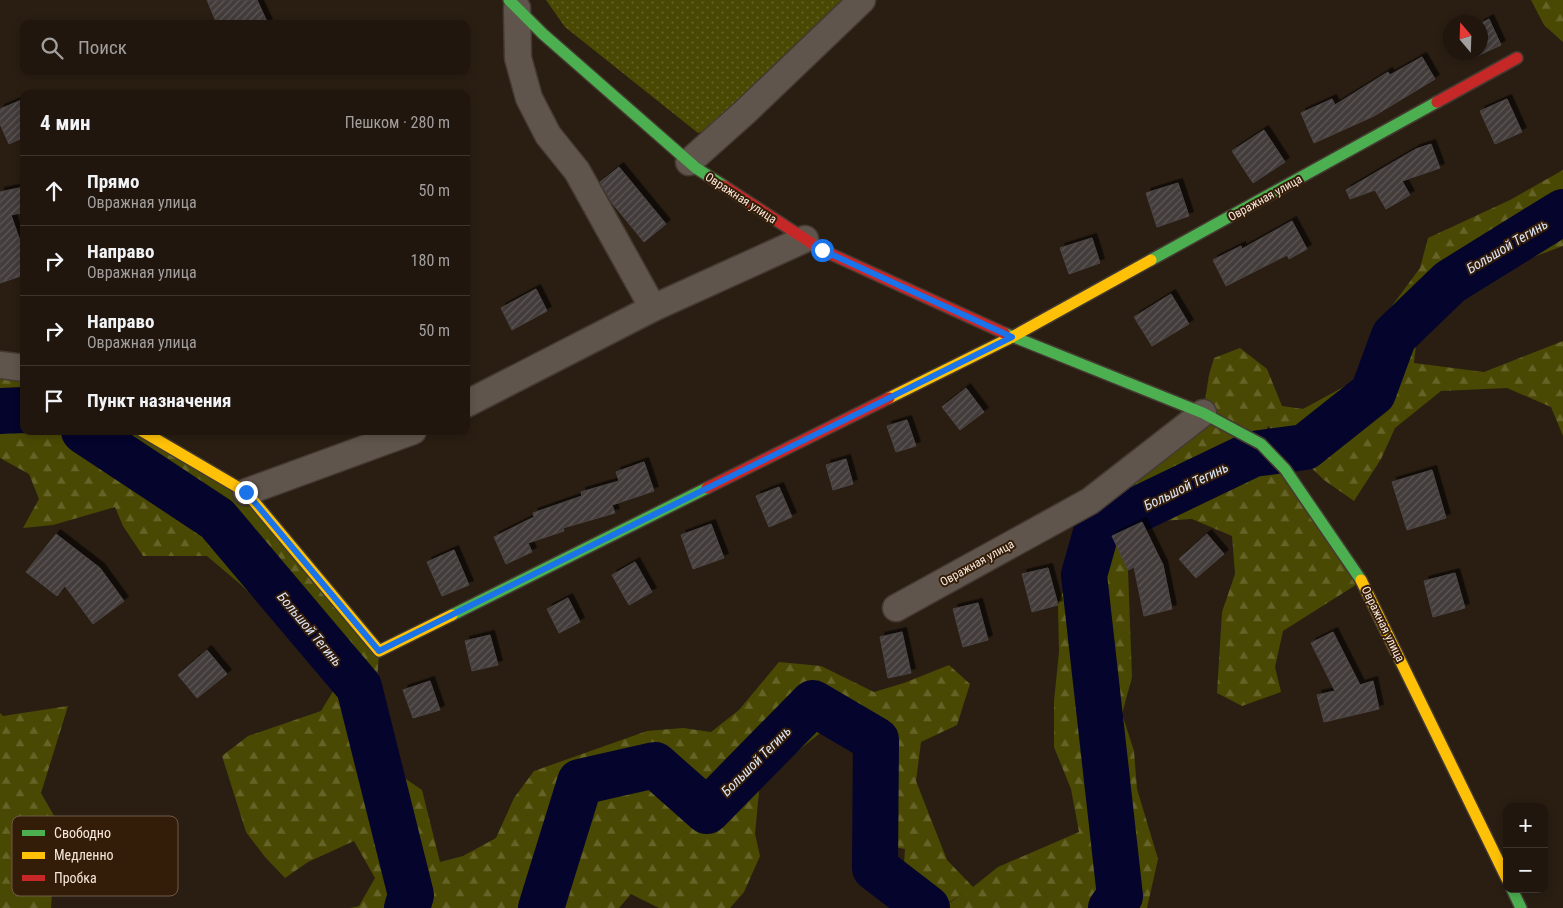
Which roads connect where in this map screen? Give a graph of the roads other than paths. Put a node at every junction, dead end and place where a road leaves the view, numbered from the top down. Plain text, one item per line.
1 (862, 0) edge
2 (513, 4) edge
3 (1517, 58) dead end
4 (689, 162) junction
5 (805, 239) junction
6 (653, 308) junction
7 (1012, 337) junction
8 (0, 365) edge
9 (20, 368) edge
10 (470, 402) edge
11 (1203, 413) junction
12 (149, 435) edge
13 (402, 435) edge
14 (246, 492) junction
15 (896, 608) dead end
16 (1503, 871) edge
17 (1514, 893) edge
18 (1521, 908) edge

1 - 4 street
2 - 4 street, Овражная улица
2 - 6 street
3 - 7 street, Овражная улица
4 - 5 street, Овражная улица
5 - 6 street
5 - 7 street, Овражная улица
6 - 10 street
7 - 11 street, Овражная улица
7 - 14 street, Овражная улица
8 - 9 street
11 - 15 street, Овражная улица
11 - 16 street, Овражная улица
12 - 14 street, Овражная улица
13 - 14 street
17 - 18 street

